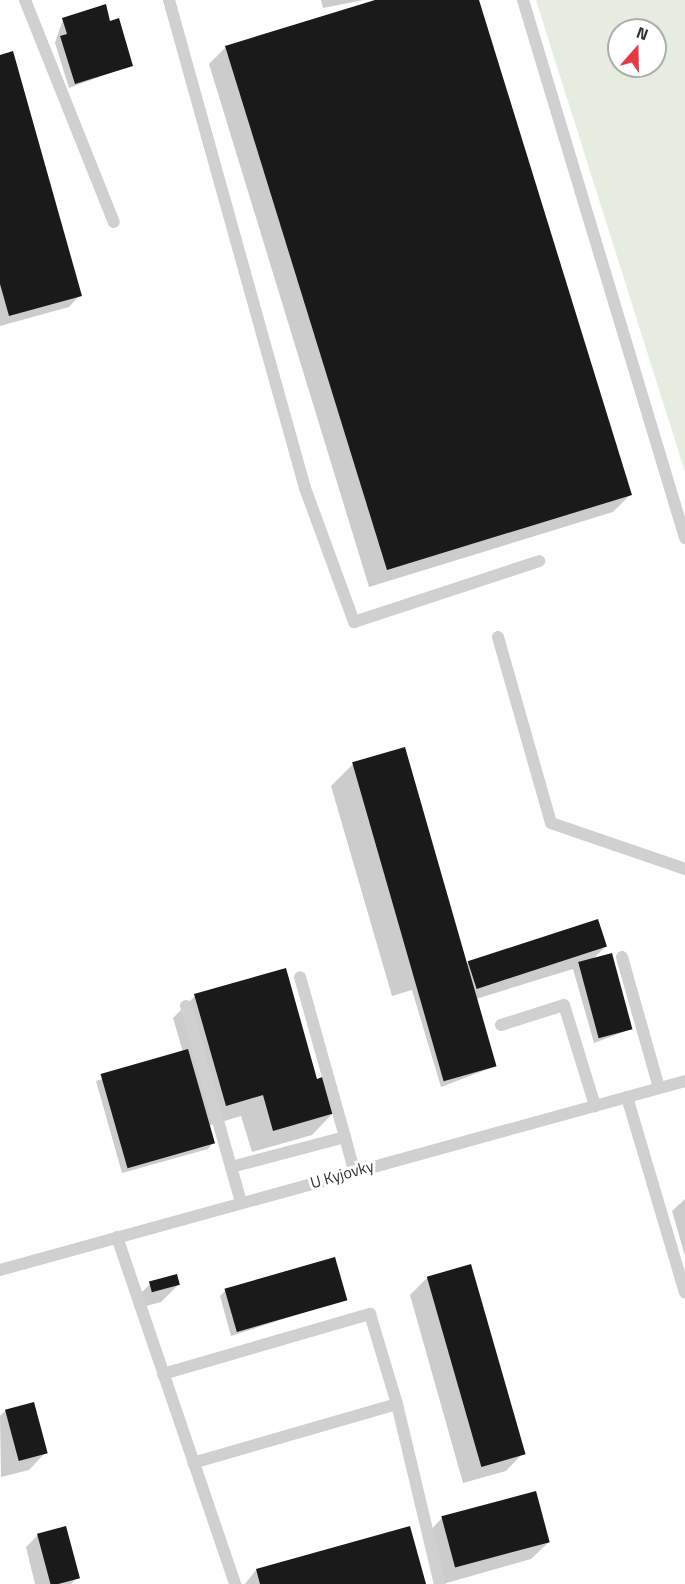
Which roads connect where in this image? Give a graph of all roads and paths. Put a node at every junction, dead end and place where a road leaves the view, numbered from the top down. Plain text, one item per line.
1 (25, 0) edge
2 (169, 0) edge
3 (523, 0) edge
4 (114, 222) dead end
5 (685, 538) edge
6 (539, 561) dead end
7 (498, 637) dead end
8 (685, 869) edge
9 (622, 957) dead end
10 (300, 976) dead end
11 (186, 1006) dead end
12 (501, 1025) dead end
13 (685, 1081) edge
14 (659, 1088) junction
15 (627, 1097) junction
16 (595, 1106) junction
17 (345, 1137) junction
18 (231, 1167) junction
19 (354, 1171) junction
20 (241, 1203) junction
21 (117, 1237) junction
22 (0, 1270) edge
23 (685, 1293) edge
24 (163, 1374) junction
25 (397, 1404) junction
26 (193, 1463) junction
27 (235, 1584) edge
28 (440, 1584) edge

1 - 4 lane
2 - 6 lane
3 - 5 lane
7 - 8 lane
9 - 14 lane
10 - 17 lane
11 - 18 lane
12 - 16 lane
13 - 14 lane, U Kyjovky
14 - 15 lane, U Kyjovky
15 - 16 lane, U Kyjovky
15 - 23 lane
16 - 19 lane, U Kyjovky
17 - 18 lane
17 - 19 lane
18 - 20 lane
19 - 20 lane, U Kyjovky
20 - 21 lane, U Kyjovky
21 - 22 lane, U Kyjovky
21 - 24 lane
24 - 25 lane
24 - 26 lane
25 - 26 lane
25 - 28 lane
26 - 27 lane

